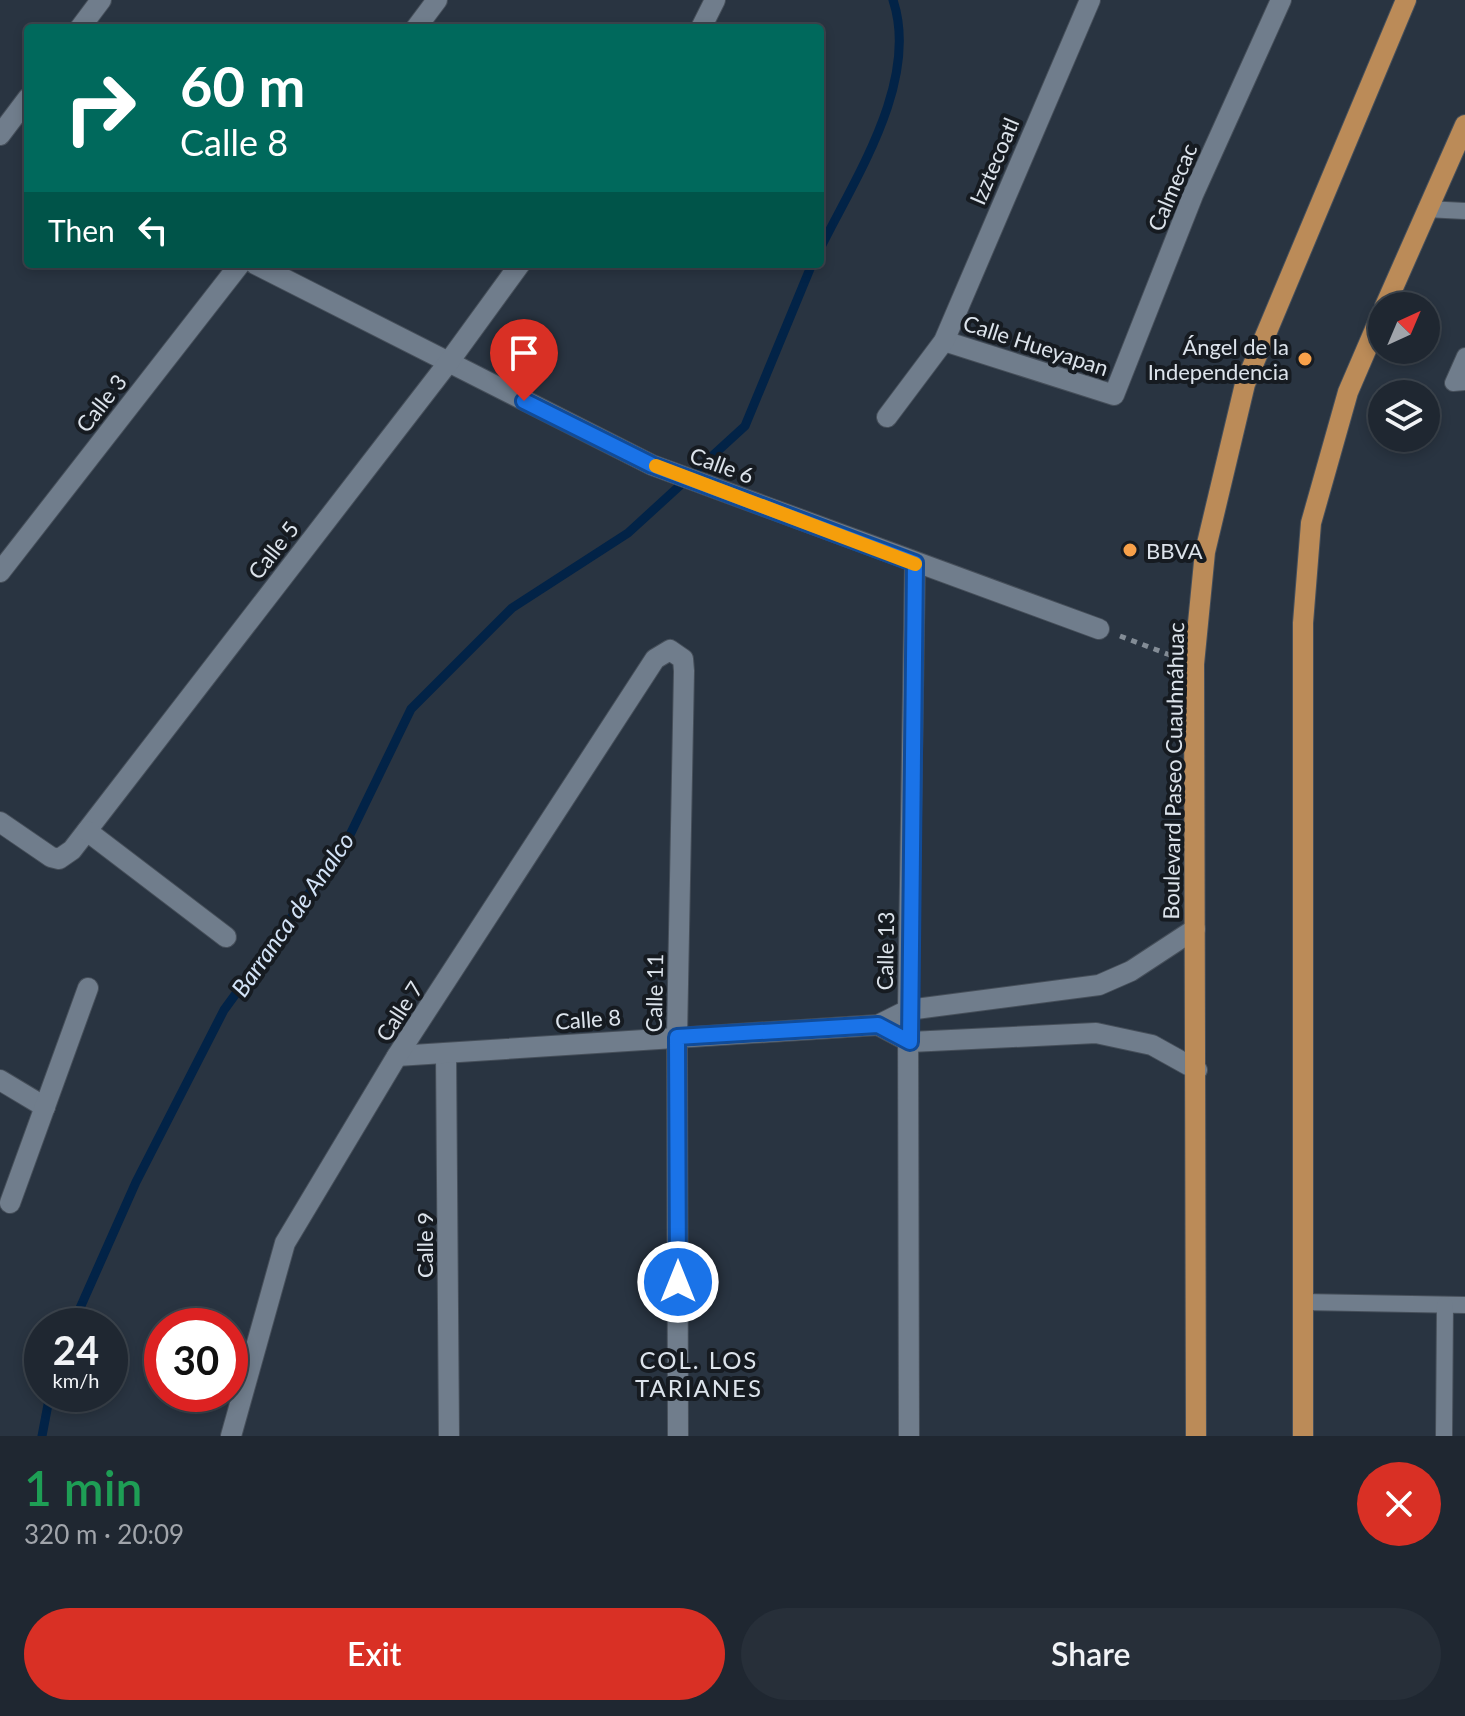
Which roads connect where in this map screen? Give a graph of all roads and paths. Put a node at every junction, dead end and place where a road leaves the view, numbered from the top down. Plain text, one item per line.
1 (101, 0) edge
2 (437, 0) edge
3 (715, 0) edge
4 (1090, 0) edge
5 (1281, 0) edge
6 (1406, 0) edge
7 (83, 24) edge
8 (419, 24) edge
9 (703, 24) edge
10 (24, 107) edge
11 (1465, 125) edge
12 (0, 135) edge
13 (1426, 209) junction
14 (1465, 211) edge
15 (237, 268) edge
16 (263, 268) edge
17 (517, 268) edge
18 (1391, 292) edge
19 (944, 341) junction
20 (1368, 346) edge
21 (1465, 356) edge
22 (448, 363) junction
23 (1465, 382) edge
24 (1114, 395) joint
25 (887, 417) dead end
26 (915, 563) junction
27 (0, 572) edge
28 (1099, 629) joint
29 (675, 651) joint
30 (1194, 664) junction
31 (0, 822) edge
32 (87, 831) junction
33 (1195, 929) junction
34 (226, 937) dead end
35 (88, 988) dead end
36 (908, 1010) junction
37 (878, 1025) junction
38 (677, 1037) junction
39 (910, 1042) junction
40 (446, 1053) junction
41 (397, 1056) junction
42 (1197, 1070) junction
43 (0, 1080) edge
44 (45, 1107) junction
45 (10, 1203) dead end
46 (1303, 1302) junction
47 (1445, 1305) junction
48 (1465, 1305) edge
49 (231, 1436) edge
50 (449, 1436) edge
51 (678, 1436) edge
52 (909, 1436) edge
53 (1196, 1436) edge
54 (1303, 1436) edge
55 (1444, 1436) edge

1 - 7 street
2 - 8 street
3 - 9 street
4 - 19 street, Izztecoatl
5 - 24 street, Calmecac
6 - 30 main road, Boulevard Paseo Cuauhnáhuac
10 - 12 street
11 - 13 main road
13 - 14 lane
13 - 18 main road
15 - 27 street, Calle 3
16 - 22 street, Calle 6
17 - 22 street, Calle 5
19 - 24 street, Calle Hueyapan
19 - 25 street, Izztecoatl
20 - 46 main road
21 - 23 lane
22 - 26 street, Calle 6
22 - 32 street, Calle 5
26 - 28 street, Calle 6
26 - 36 street, Calle 13
28 - 30 path
29 - 38 street, Calle 11
29 - 41 street, Calle 7
30 - 33 main road, Boulevard Paseo Cuauhnáhuac
31 - 32 street, Calle 5
32 - 34 street
33 - 36 street, Calle 8
33 - 42 main road, Boulevard Paseo Cuauhnáhuac
35 - 44 street
36 - 37 street, Calle 8
36 - 39 street, Calle 13
37 - 38 street, Calle 8
37 - 39 street
38 - 40 street, Calle 8
38 - 51 street, Calle 11
39 - 42 street
39 - 52 street, Calle 13
40 - 41 street, Calle 8
40 - 50 street, Calle 9
41 - 49 street, Calle 7
42 - 53 main road, Boulevard Paseo Cuauhnáhuac
43 - 44 street
44 - 45 street
46 - 47 lane
46 - 54 main road
47 - 48 lane
47 - 55 lane

